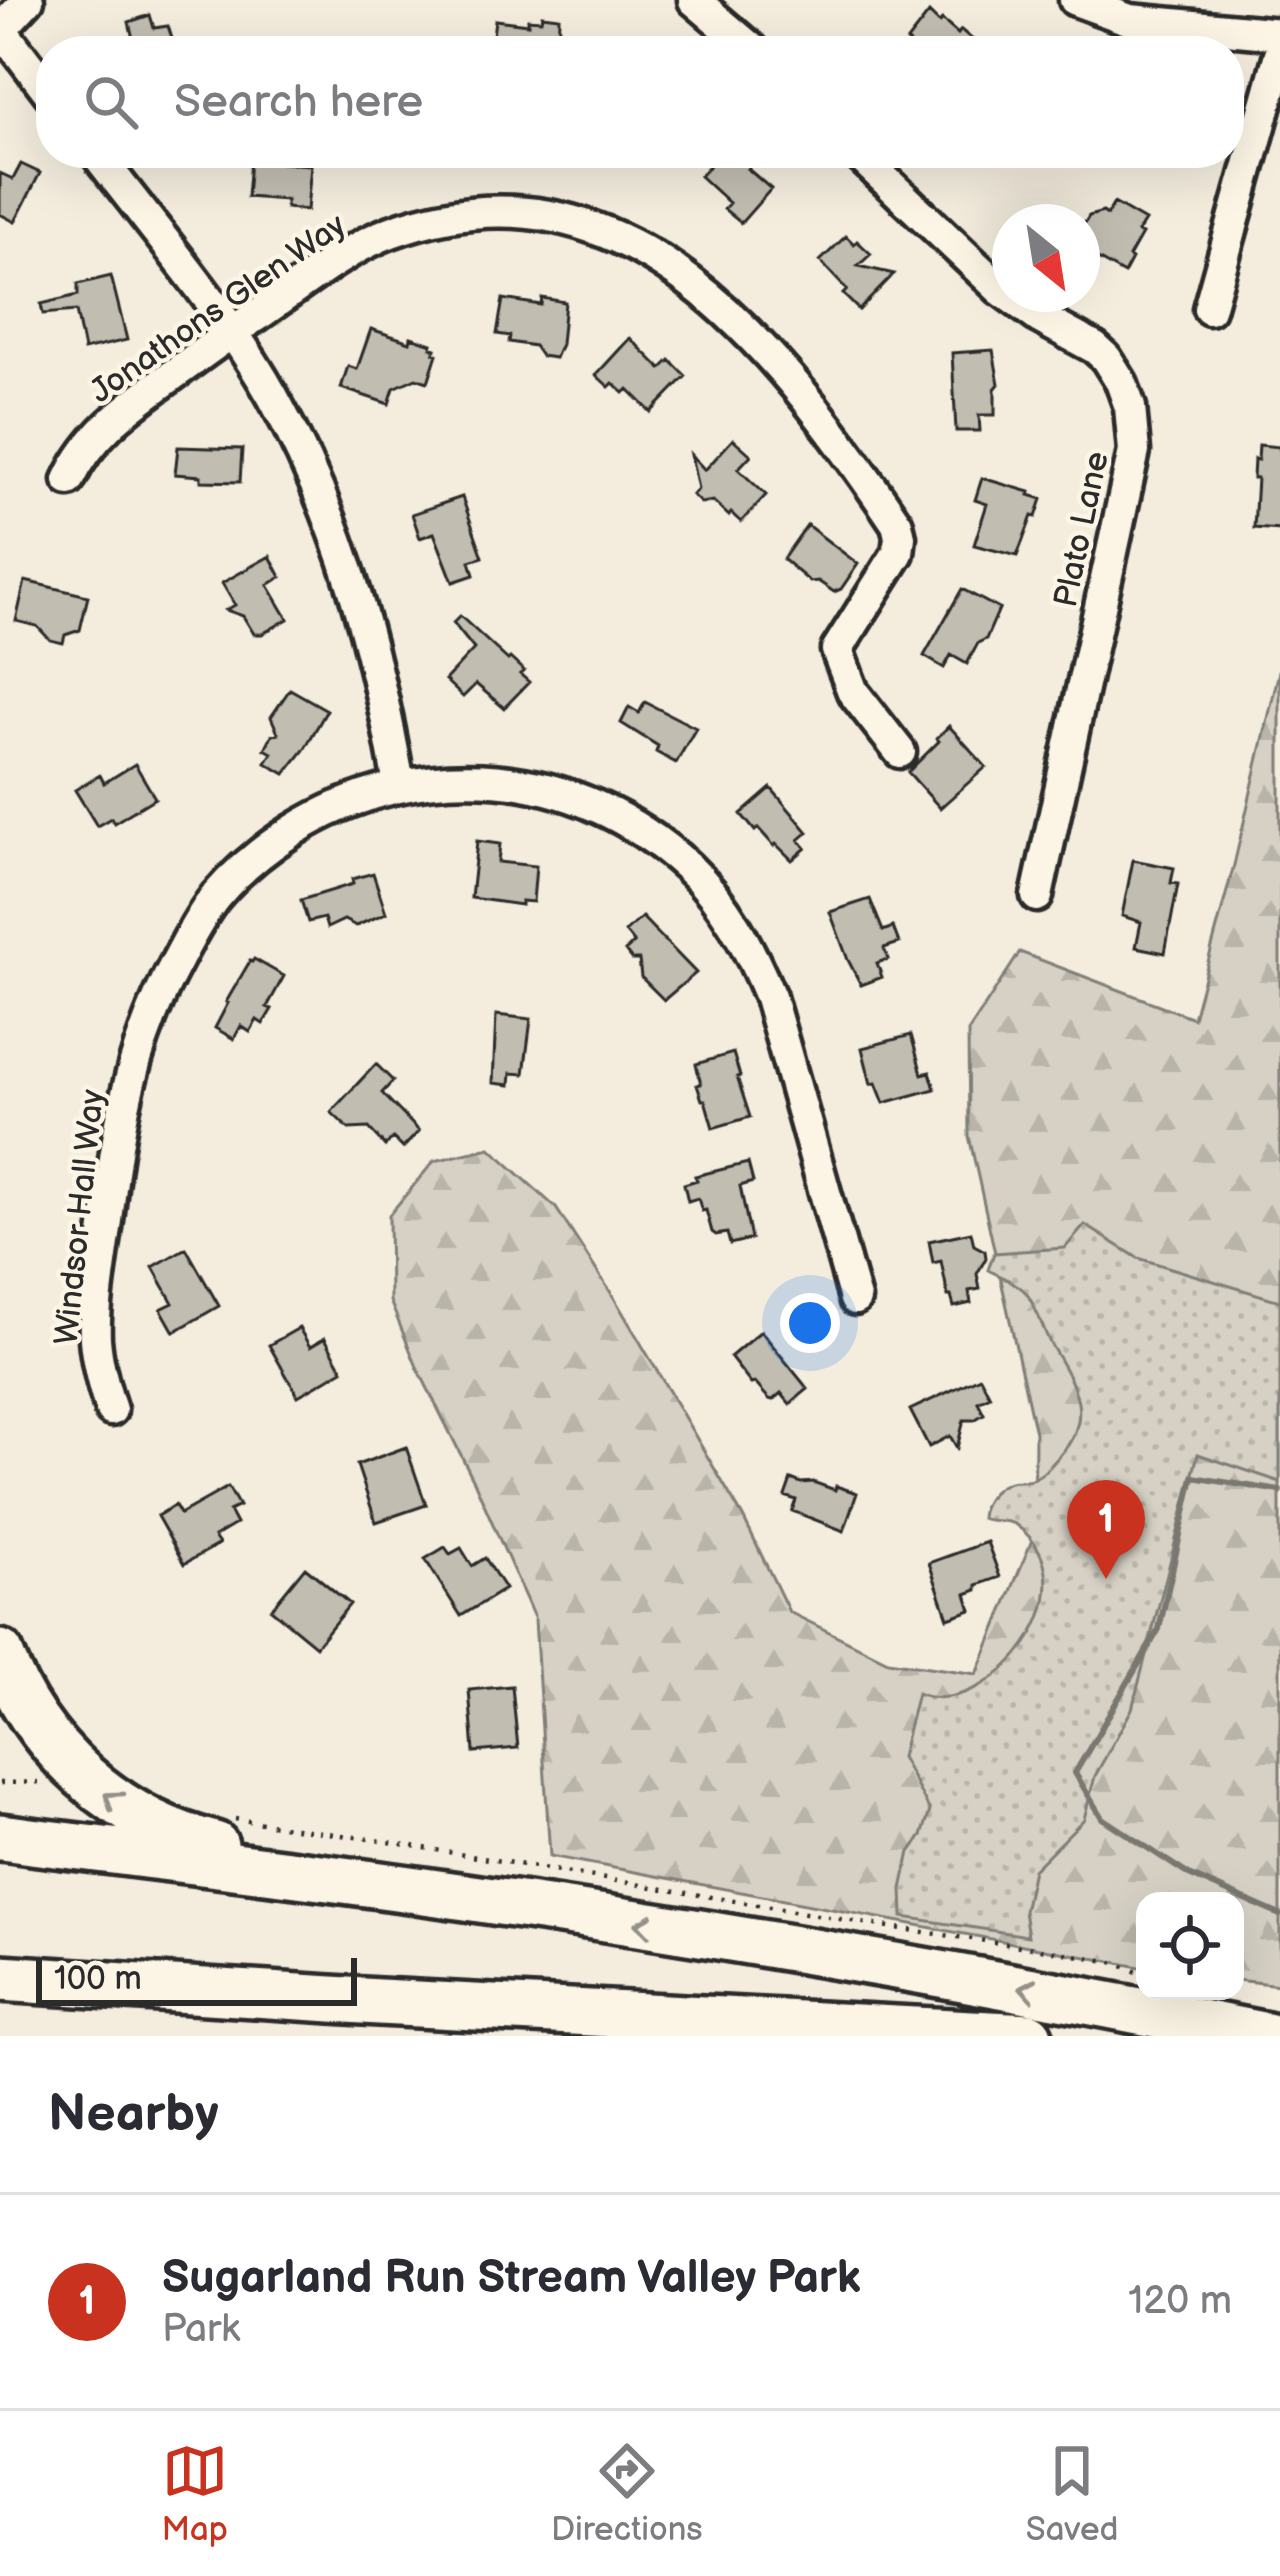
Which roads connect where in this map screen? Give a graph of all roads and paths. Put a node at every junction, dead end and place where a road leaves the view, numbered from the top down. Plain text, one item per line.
1 (28, 0) edge
2 (694, 0) edge
3 (1075, 0) edge
4 (0, 29) edge
5 (1280, 34) edge
6 (736, 36) edge
7 (1280, 54) edge
8 (36, 76) edge
9 (106, 168) edge
10 (873, 168) edge
11 (1209, 309) dead end
12 (232, 332) junction
13 (69, 480) dead end
14 (900, 752) dead end
15 (399, 785) junction
16 (1037, 896) dead end
17 (854, 1299) dead end
18 (111, 1410) dead end
19 (0, 1653) edge
20 (77, 1772) junction
21 (0, 1783) edge
22 (226, 1817) dead end
23 (0, 1837) edge
24 (423, 1891) junction
25 (1136, 1971) edge
26 (0, 1978) edge
27 (1029, 2036) edge
28 (1267, 2036) edge

1 - 4 street
2 - 6 street
3 - 5 street
4 - 8 street
7 - 11 street
9 - 12 street
10 - 16 street, Plato Lane
12 - 13 street, Jonathons Glen Way
12 - 14 street, Jonathons Glen Way
12 - 15 street
15 - 17 street, Windsor Hall Way
15 - 18 street, Windsor Hall Way
19 - 20 highway
20 - 21 path
24 -> 20 highway
22 - 25 path
23 - 24 highway
28 -> 24 highway
26 - 27 highway

